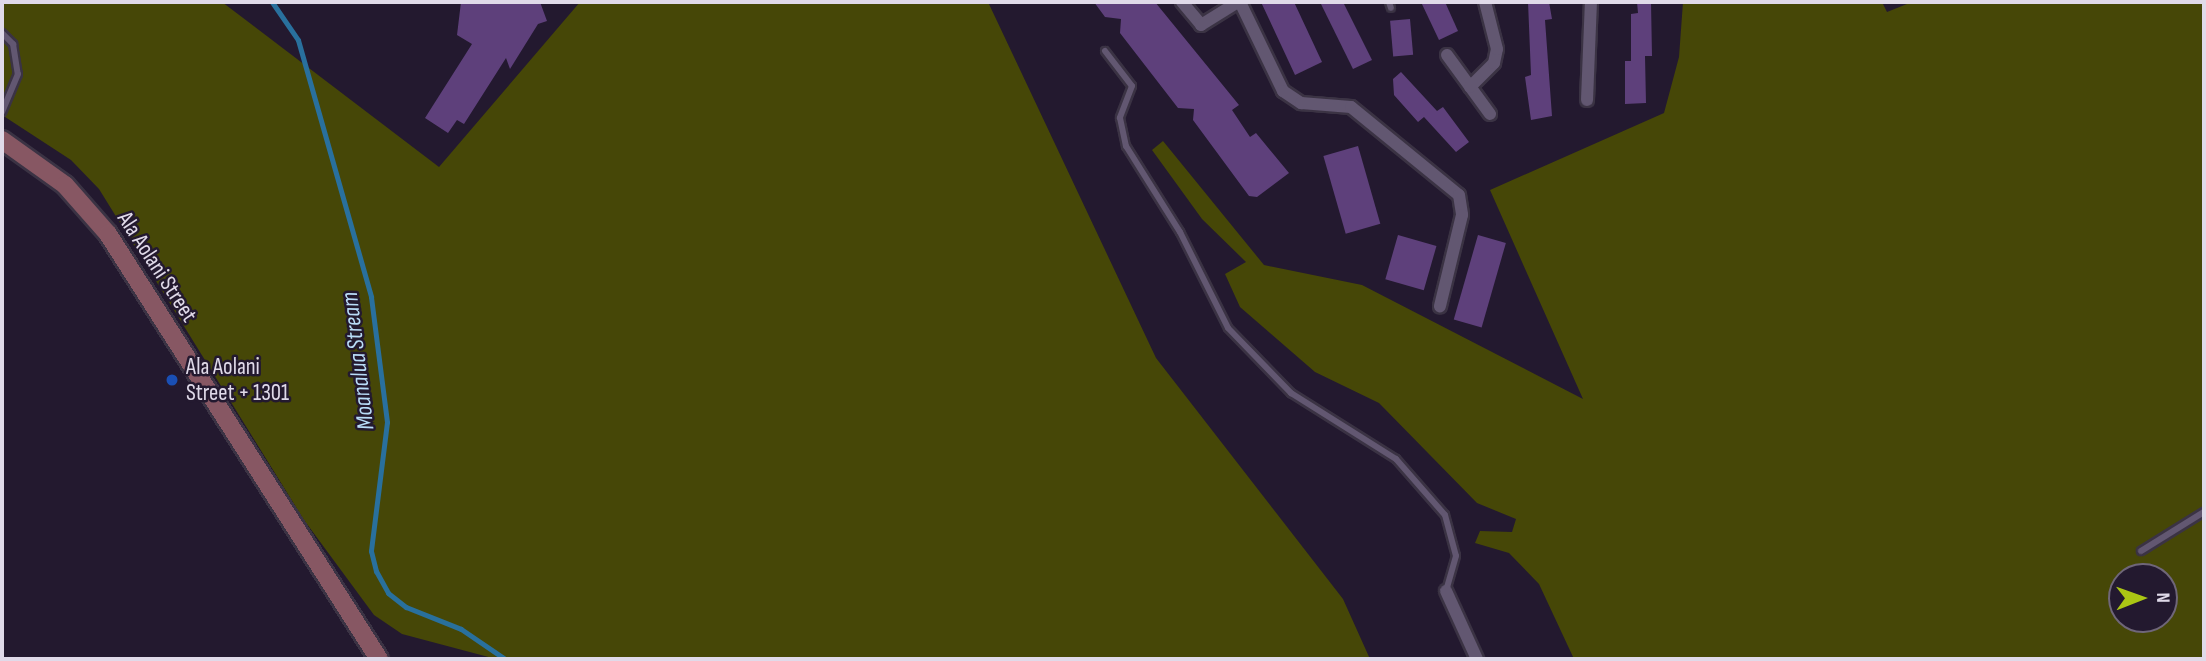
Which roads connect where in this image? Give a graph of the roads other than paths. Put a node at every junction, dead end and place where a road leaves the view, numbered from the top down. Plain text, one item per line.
1 (1182, 2) edge
2 (1239, 2) edge
3 (1485, 2) edge
4 (1591, 2) edge
5 (2, 33) edge
6 (1105, 51) dead end
7 (1447, 55) dead end
8 (1470, 87) junction
9 (1587, 100) dead end
10 (2, 111) edge
11 (1490, 114) dead end
12 (2, 140) edge
13 (1440, 306) dead end
14 (2204, 512) edge
15 (2141, 551) dead end
16 (1446, 592) joint
17 (379, 659) edge
18 (1477, 659) edge

1 - 2 street
2 - 13 street
3 - 8 street
4 - 9 street
5 - 10 lane
6 - 16 lane
7 - 8 street
8 - 11 street
12 - 17 street, Ala Aolani Street
14 - 15 lane
16 - 18 street

